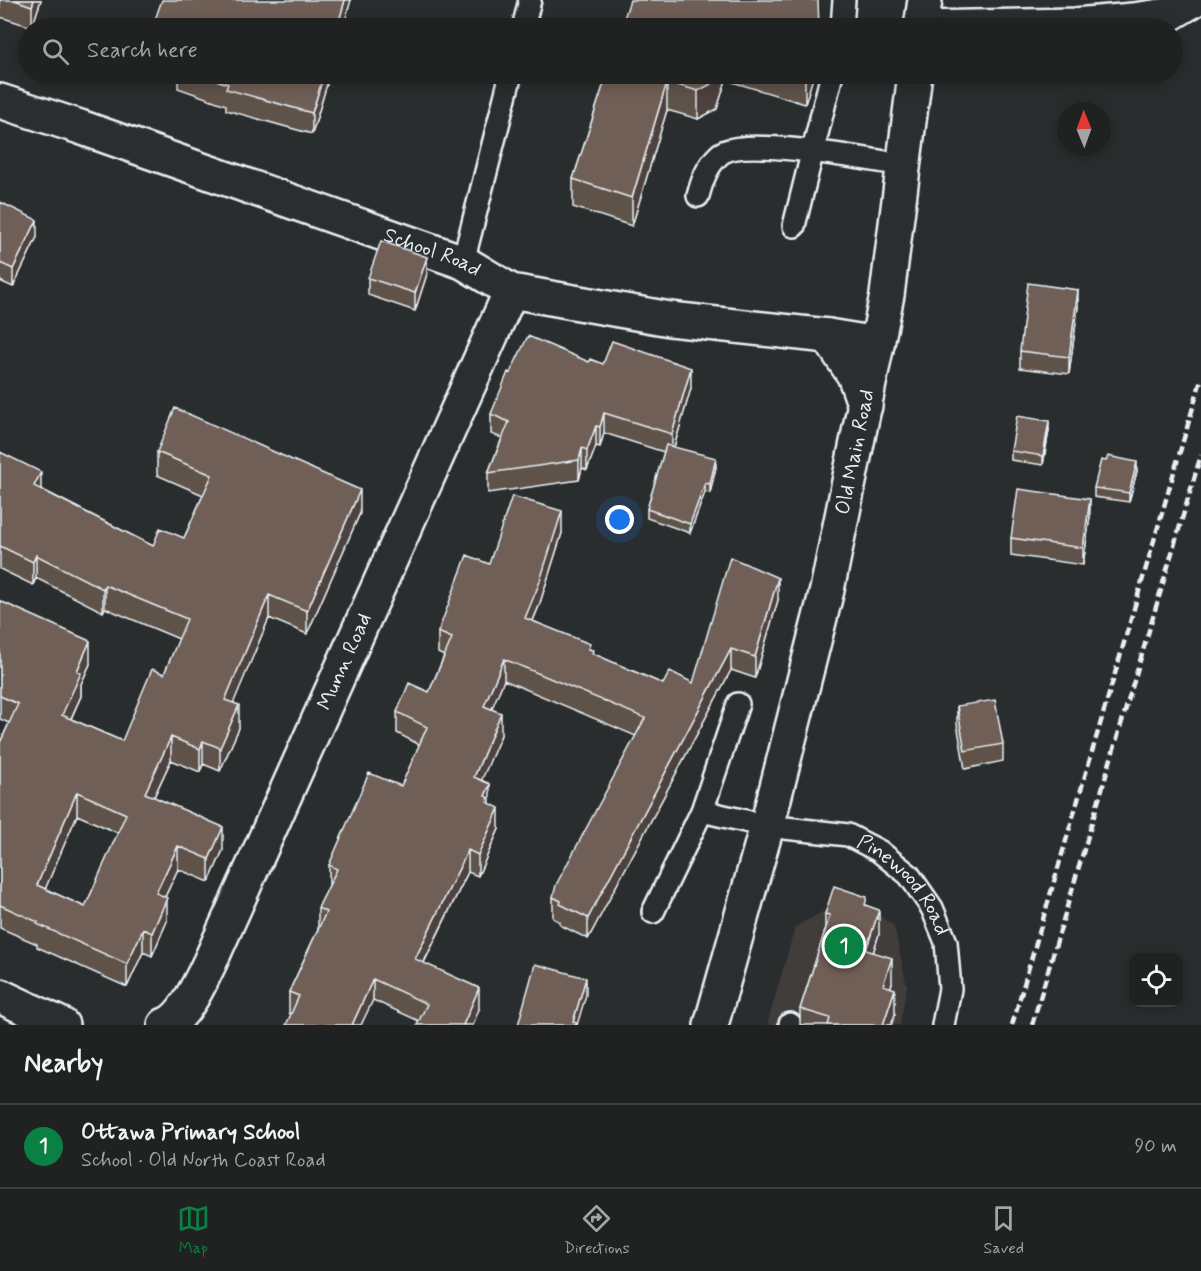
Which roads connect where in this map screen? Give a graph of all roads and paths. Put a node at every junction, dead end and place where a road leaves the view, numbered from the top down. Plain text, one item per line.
1 (530, 0) edge
2 (844, 0) edge
3 (925, 0) edge
4 (1193, 0) edge
5 (526, 18) edge
6 (843, 18) edge
7 (922, 18) edge
8 (1147, 18) edge
9 (508, 84) edge
10 (830, 84) edge
11 (914, 84) edge
12 (0, 101) edge
13 (814, 150) junction
14 (903, 165) junction
15 (698, 196) dead end
16 (794, 226) dead end
17 (463, 262) junction
18 (511, 291) junction
19 (828, 336) junction
20 (877, 344) junction
21 (865, 406) junction
22 (738, 704) dead end
23 (702, 811) junction
24 (767, 826) junction
25 (653, 912) dead end
26 (0, 996) edge
27 (62, 1025) edge
28 (165, 1025) edge
29 (711, 1025) edge
30 (943, 1025) edge

1 - 5 lane
2 - 6 lane
3 - 7 street
4 - 8 street
9 - 17 lane
10 - 13 lane
11 - 14 street, Old Main Road
12 - 17 street, School Road
13 - 14 lane
13 - 15 lane
13 - 16 lane
14 - 20 street, Old Main Road
17 - 18 street, School Road
18 - 19 street, School Road
18 - 28 street, Munn Road
19 - 20 street, School Road
19 - 21 street
20 - 21 street, Old Main Road
21 - 24 street, Old Main Road
22 - 23 lane
23 - 24 lane, Pinewood Road
23 - 25 lane
24 - 29 street, Old Main Road
24 - 30 lane, Pinewood Road
26 - 27 street

